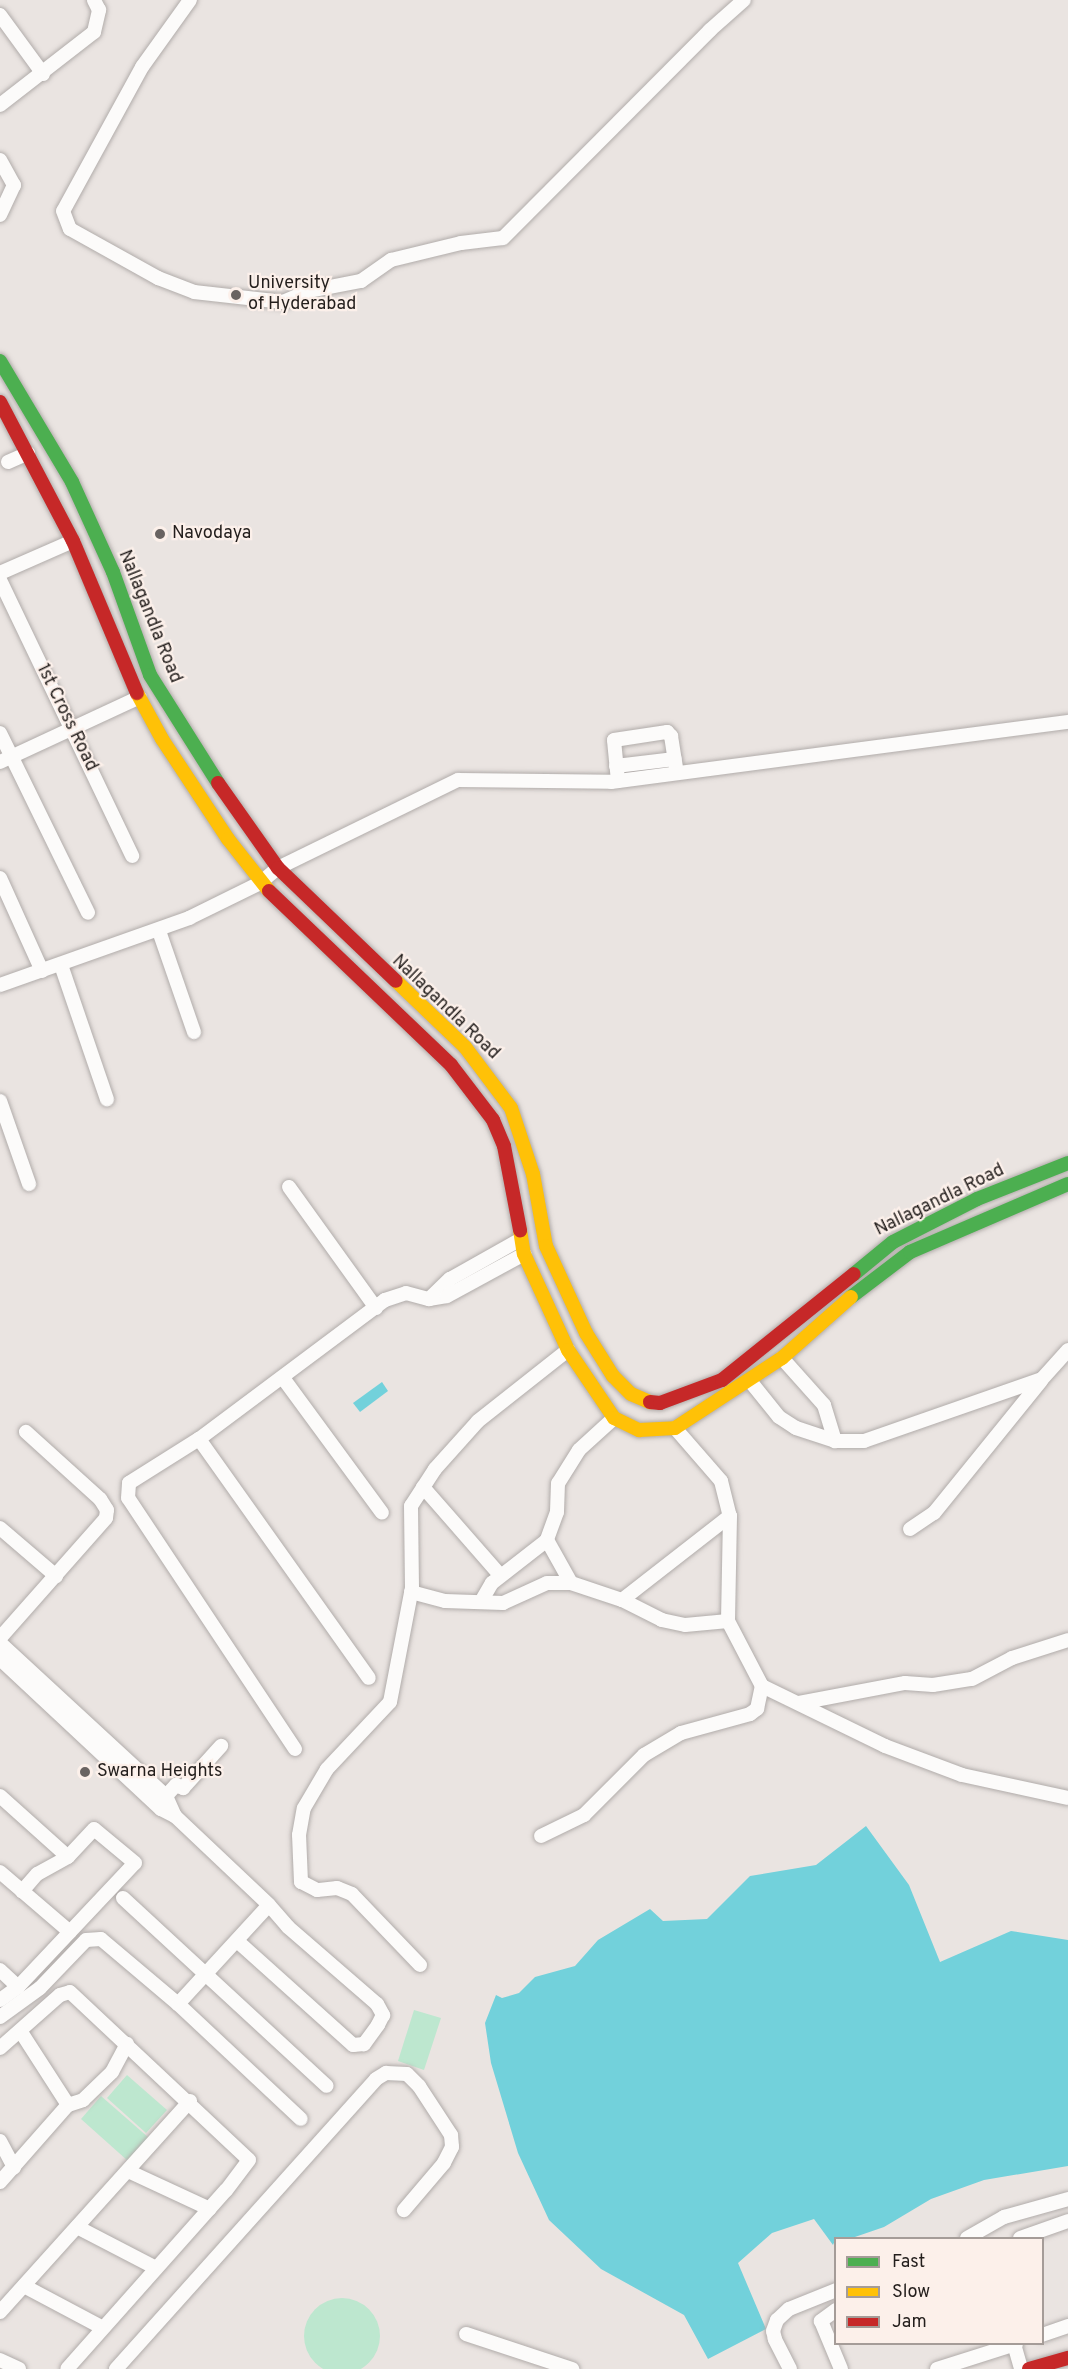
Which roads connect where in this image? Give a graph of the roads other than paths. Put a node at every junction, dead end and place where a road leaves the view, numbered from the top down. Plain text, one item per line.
1 (94, 0) edge
2 (190, 0) edge
3 (744, 0) edge
4 (0, 15) edge
5 (43, 74) junction
6 (0, 105) edge
7 (0, 160) edge
8 (0, 215) edge
9 (0, 361) edge
10 (0, 402) edge
11 (28, 453) junction
12 (3, 466) edge
13 (73, 541) junction
14 (0, 573) edge
15 (0, 580) edge
16 (140, 697) junction
17 (1068, 722) edge
18 (71, 731) junction
19 (0, 733) edge
20 (675, 759) junction
21 (6, 760) edge
22 (641, 763) junction
23 (616, 766) junction
24 (677, 773) junction
25 (643, 777) junction
26 (618, 781) junction
27 (132, 856) dead end
28 (278, 868) junction
29 (0, 878) edge
30 (260, 883) junction
31 (88, 913) dead end
32 (159, 931) junction
33 (61, 964) junction
34 (42, 971) junction
35 (0, 985) edge
36 (194, 1032) dead end
37 (107, 1099) dead end
38 (0, 1101) edge
39 (1068, 1163) edge
40 (29, 1184) dead end
41 (289, 1187) dead end
42 (1067, 1188) edge
43 (521, 1239) junction
44 (524, 1254) junction
45 (865, 1261) junction
46 (875, 1276) junction
47 (429, 1299) junction
48 (376, 1308) junction
49 (568, 1350) junction
50 (1068, 1350) edge
51 (782, 1358) junction
52 (283, 1378) junction
53 (1042, 1380) junction
54 (750, 1381) junction
55 (614, 1418) junction
56 (675, 1428) junction
57 (26, 1432) dead end
58 (198, 1439) junction
59 (835, 1441) junction
60 (423, 1487) junction
61 (382, 1514) dead end
62 (730, 1516) junction
63 (0, 1528) edge
64 (910, 1528) dead end
65 (547, 1540) junction
66 (56, 1576) junction
67 (501, 1576) junction
68 (571, 1582) junction
69 (411, 1592) junction
70 (482, 1600) junction
71 (622, 1600) junction
72 (728, 1621) junction
73 (0, 1638) edge
74 (1068, 1640) edge
75 (0, 1643) edge
76 (0, 1659) edge
77 (369, 1678) dead end
78 (762, 1686) junction
79 (799, 1703) junction
80 (221, 1746) dead end
81 (295, 1749) dead end
82 (162, 1772) dead end
83 (152, 1783) junction
84 (0, 1796) edge
85 (166, 1796) junction
86 (1068, 1798) edge
87 (175, 1816) junction
88 (541, 1836) dead end
89 (68, 1857) junction
90 (0, 1872) edge
91 (22, 1891) junction
92 (123, 1898) dead end
93 (269, 1905) junction
94 (70, 1932) junction
95 (237, 1941) junction
96 (420, 1965) dead end
97 (0, 1971) edge
98 (205, 1974) junction
99 (18, 1987) junction
100 (0, 2000) edge
101 (178, 2004) junction
102 (0, 2017) edge
103 (21, 2032) junction
104 (127, 2044) junction
105 (0, 2048) edge
106 (327, 2086) dead end
107 (190, 2101) junction
108 (68, 2105) junction
109 (301, 2119) dead end
110 (0, 2141) edge
111 (14, 2167) junction
112 (128, 2171) junction
113 (0, 2182) edge
114 (1068, 2199) edge
115 (210, 2209) junction
116 (404, 2210) dead end
117 (1068, 2220) edge
118 (77, 2227) junction
119 (970, 2237) edge
120 (1023, 2237) edge
121 (156, 2268) junction
122 (24, 2286) junction
123 (834, 2291) edge
124 (834, 2311) edge
125 (0, 2312) edge
126 (1068, 2326) edge
127 (103, 2328) junction
128 (466, 2334) dead end
129 (1044, 2334) edge
130 (1012, 2345) edge
131 (1015, 2345) edge
132 (1068, 2358) edge
133 (0, 2360) edge
134 (19, 2369) edge
135 (67, 2369) edge
136 (116, 2369) edge
137 (572, 2369) edge
138 (790, 2369) edge
139 (841, 2369) edge
140 (937, 2369) edge
141 (1021, 2369) edge
142 (1029, 2369) edge

1 - 5 street
2 - 3 street
4 - 5 street
5 - 6 street
7 - 8 street
9 - 28 main road, Nallagandla Road
10 - 11 main road, Nallagandla Road
11 - 12 street
11 - 13 main road, Nallagandla Road
13 - 14 street
13 - 16 main road, Nallagandla Road
15 - 18 street, 1st Cross Road
16 - 18 street
16 - 30 main road, Nallagandla Road
17 - 24 street
18 - 21 street
18 - 27 street, 1st Cross Road
19 - 21 street
20 - 22 street
20 - 23 street
20 - 24 street
21 - 31 street
22 - 23 street
22 - 25 street
23 - 26 street
24 - 25 street
25 - 26 street
26 - 28 street
28 - 30 street
28 - 45 main road, Nallagandla Road
29 - 34 street
30 - 32 street
30 - 43 main road, Nallagandla Road
32 - 33 street
32 - 36 street
33 - 34 street
33 - 37 street
34 - 35 street
38 - 40 street
39 - 45 main road, Nallagandla Road
41 - 48 street
42 - 46 main road, Nallagandla Road
43 - 44 main road, Nallagandla Road
43 - 47 street
44 - 47 street
44 - 49 main road, Nallagandla Road
45 - 46 main road
46 - 51 main road, Nallagandla Road
47 - 48 street
48 - 52 street
49 - 55 main road, Nallagandla Road
49 - 60 street
50 - 53 street
51 - 54 main road, Nallagandla Road
51 - 59 street
52 - 58 street
52 - 61 street
53 - 59 street
53 - 64 street
54 - 56 main road, Nallagandla Road
54 - 59 street
55 - 56 main road, Nallagandla Road
55 - 65 street
56 - 62 street
57 - 66 street
58 - 77 street
58 - 81 street
60 - 67 street
60 - 69 street
62 - 71 street
62 - 72 street
63 - 66 street
65 - 67 street
65 - 68 street
66 - 73 street
67 - 70 street
68 - 70 street
68 - 71 street
69 - 70 street
69 - 96 street
71 - 72 street
72 - 78 street
74 - 79 street
75 - 83 street
76 - 87 street
78 - 79 street
78 - 88 street
79 - 86 street
80 - 85 street
82 - 83 street
83 - 85 street
84 - 89 street
85 - 87 street
87 - 93 street
89 - 91 street
89 - 94 street
90 - 91 street
91 - 94 street
92 - 98 street
93 - 95 street
93 - 95 street
94 - 99 street
95 - 98 street
97 - 99 street
98 - 101 street
98 - 106 street
99 - 100 street
101 - 102 street
101 - 109 street
103 - 104 street
103 - 105 street
103 - 108 street
104 - 107 street
104 - 108 street
107 - 112 street
107 - 115 street
108 - 111 street
110 - 111 street
111 - 113 street
112 - 115 street
112 - 118 street
114 - 119 street
115 - 121 street
116 - 136 street
117 - 120 street
118 - 121 street
118 - 122 street
121 - 127 street
122 - 125 street
122 - 127 street
123 - 138 street
124 - 139 street
126 - 129 street
127 - 135 street
128 - 137 street
130 - 140 street
131 - 141 street
132 - 142 main road
133 - 134 street

